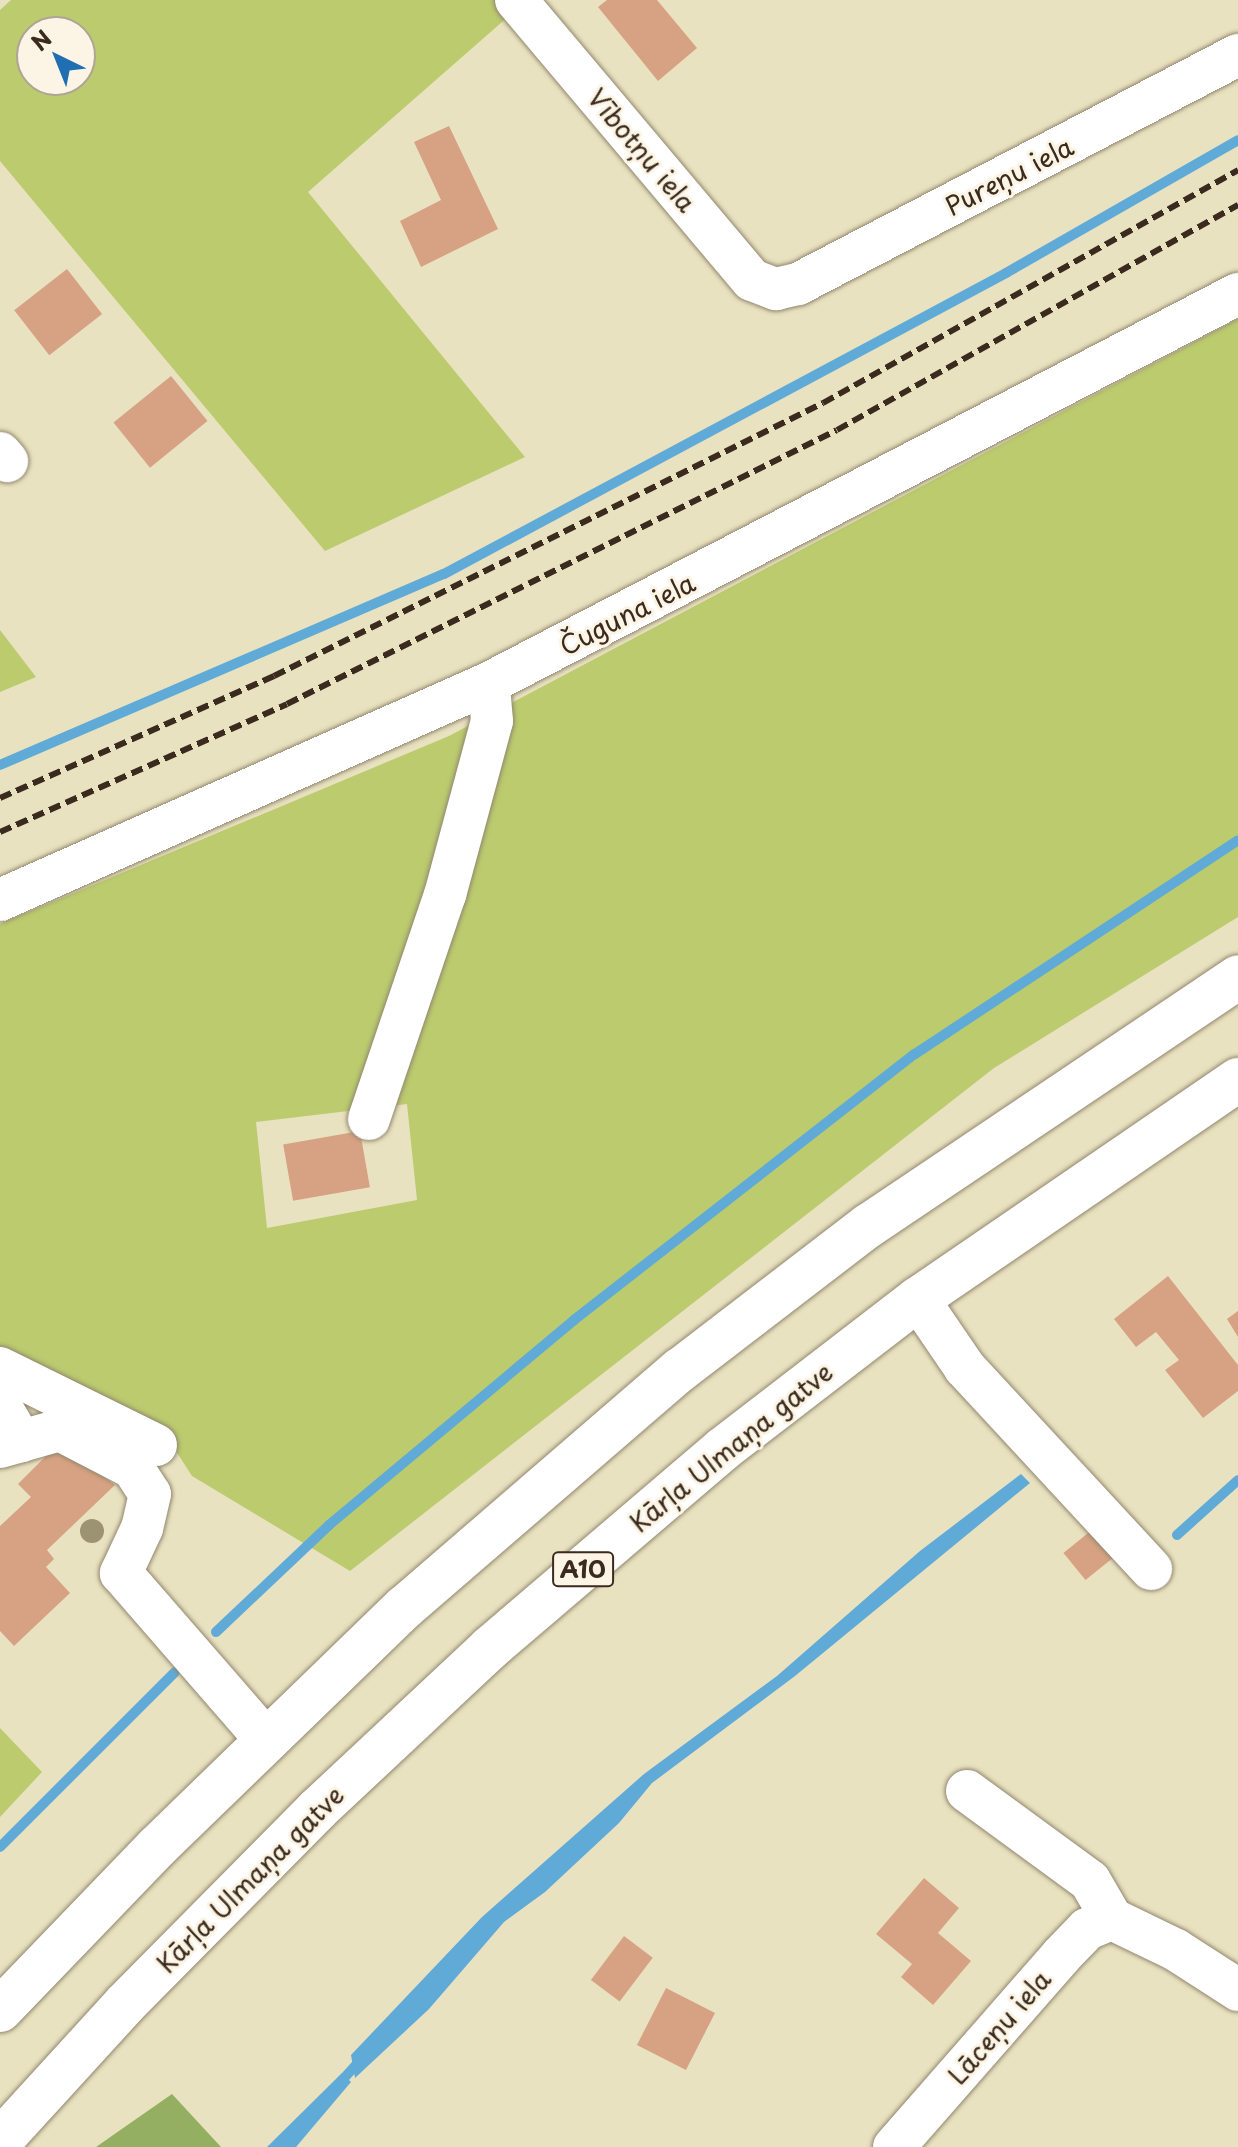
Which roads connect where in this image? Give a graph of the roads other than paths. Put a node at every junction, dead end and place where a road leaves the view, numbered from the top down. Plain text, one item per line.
1 (516, 0) edge
2 (1238, 55) edge
3 (776, 289) joint
4 (1238, 294) edge
5 (489, 683) junction
6 (0, 900) edge
7 (1238, 977) edge
8 (1238, 1080) edge
9 (369, 1119) dead end
10 (918, 1299) junction
11 (0, 1368) edge
12 (0, 1405) edge
13 (10, 1444) edge
14 (156, 1445) dead end
15 (1151, 1569) dead end
16 (266, 1740) junction
17 (967, 1791) dead end
18 (1112, 1919) junction
19 (1238, 1990) edge
20 (0, 2010) edge
21 (0, 2141) edge
22 (894, 2147) edge

1 - 3 street, Vībotņu iela
2 - 3 street, Pureņu iela
4 - 5 street, Čuguna iela
5 - 6 street, Čuguna iela
5 - 9 street
7 - 16 highway
8 - 10 highway, Kārļa Ulmaņa gatve / A10
10 - 15 street
10 - 21 highway, Kārļa Ulmaņa gatve / A10
11 - 14 street
12 - 13 street
13 - 16 street
16 - 20 highway
17 - 18 street
18 - 19 street
18 - 22 street, Lāceņu iela

